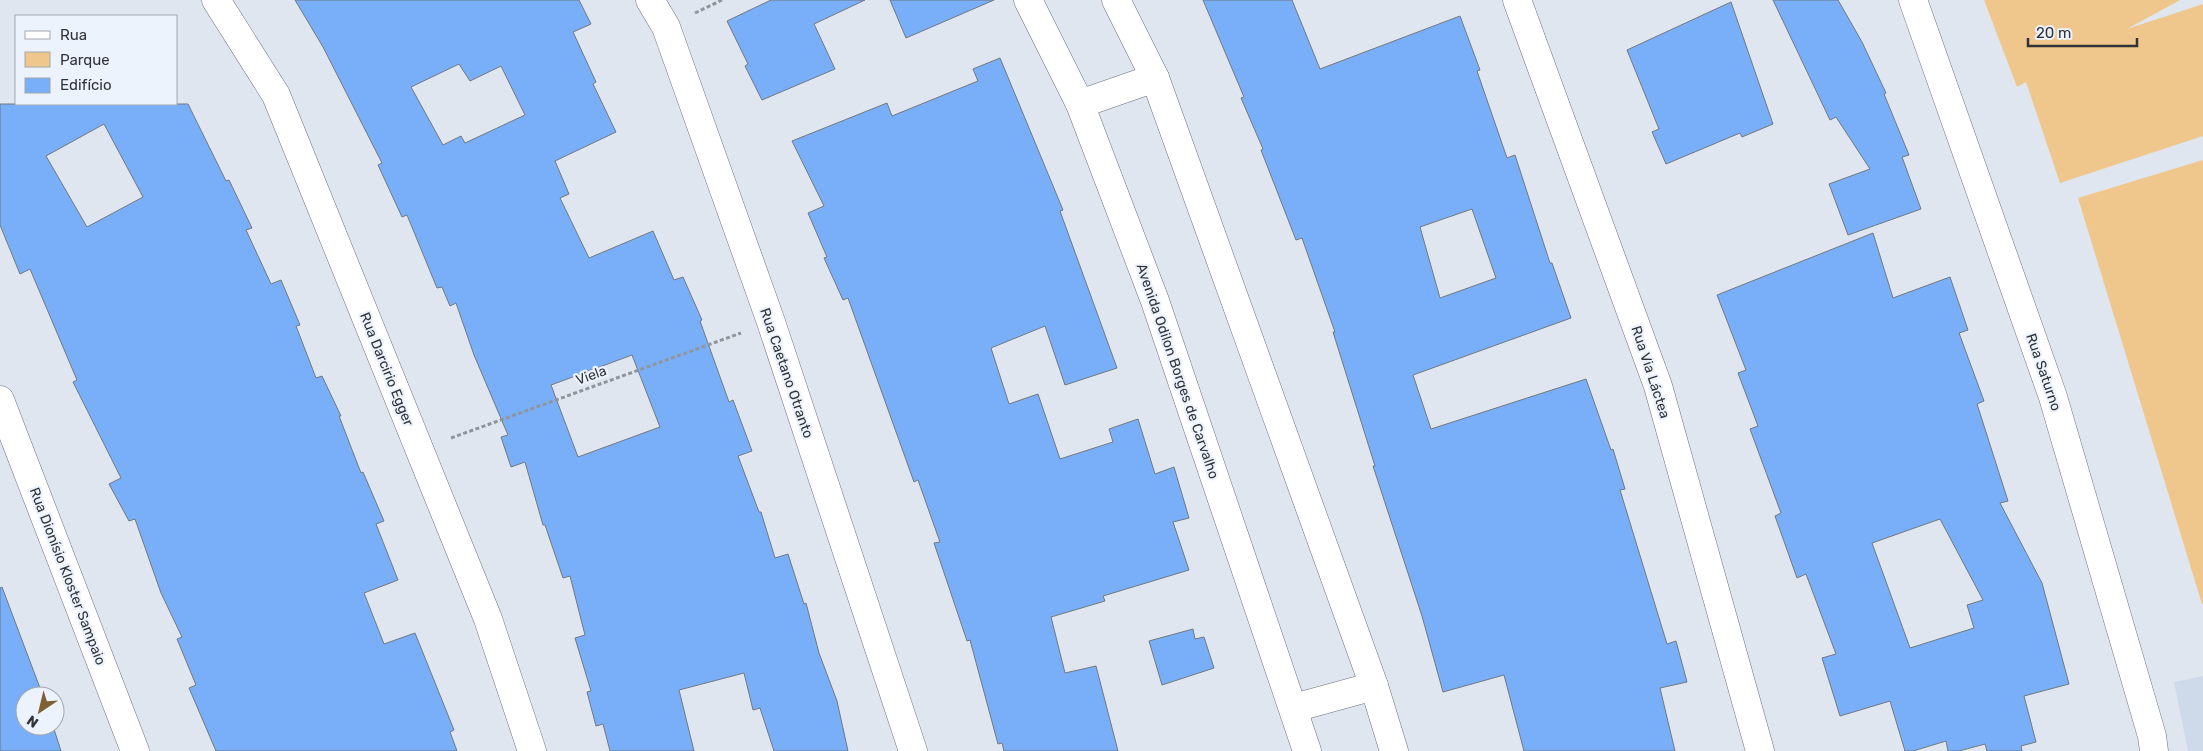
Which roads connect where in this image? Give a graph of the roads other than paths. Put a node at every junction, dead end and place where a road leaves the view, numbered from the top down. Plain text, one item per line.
1 (216, 0) edge
2 (650, 0) edge
3 (1028, 0) edge
4 (1116, 0) edge
5 (1518, 0) edge
6 (1913, 0) edge
7 (1155, 78) junction
8 (1080, 104) junction
9 (0, 400) edge
10 (1374, 686) junction
11 (1294, 708) junction
12 (135, 751) edge
13 (532, 751) edge
14 (913, 751) edge
15 (1307, 751) edge
16 (1394, 751) edge
17 (1760, 751) edge
18 (2154, 751) edge

1 - 13 street, Rua Darcirio Egger
2 - 14 street, Rua Caetano Otranto
3 - 8 street, Avenida Odilon Borges de Carvalho
4 - 7 street
5 - 17 street, Rua Via Láctea
6 - 18 street, Rua Saturno
7 - 8 street
7 - 10 street
8 - 11 street, Avenida Odilon Borges de Carvalho
9 - 12 street, Rua Dionísio Kloster Sampaio
10 - 11 street
10 - 16 street
11 - 15 street, Avenida Odilon Borges de Carvalho

